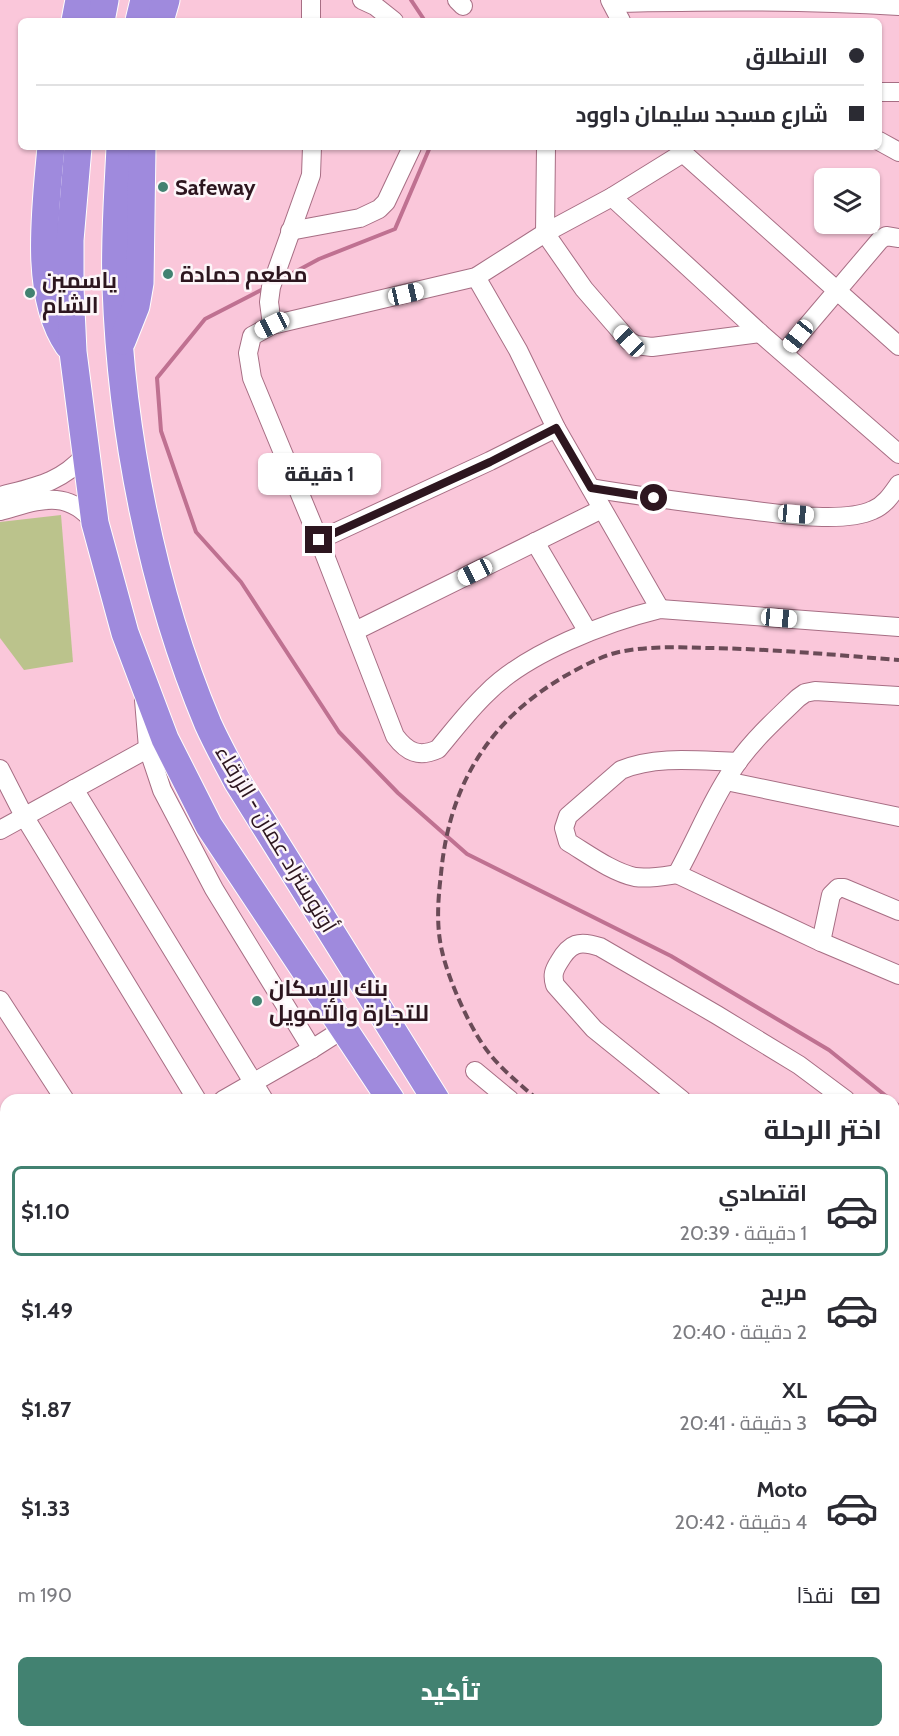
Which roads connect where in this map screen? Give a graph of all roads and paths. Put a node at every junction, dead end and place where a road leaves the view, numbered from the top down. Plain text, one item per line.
1 (79, 0) edge
2 (105, 0) edge
3 (144, 0) edge
4 (166, 0) edge
5 (311, 0) edge
6 (362, 0) edge
7 (747, 0) edge
8 (662, 1) edge
9 (839, 1) edge
10 (611, 2) edge
11 (899, 6) edge
12 (76, 18) edge
13 (101, 18) edge
14 (140, 18) edge
15 (161, 18) edge
16 (311, 18) edge
17 (390, 18) edge
18 (619, 18) edge
19 (899, 92) edge
20 (882, 93) edge
21 (882, 143) edge
22 (51, 150) edge
23 (78, 150) edge
24 (131, 150) edge
25 (312, 150) edge
26 (411, 150) edge
27 (546, 150) edge
28 (682, 150) edge
29 (899, 152) edge
30 (612, 197) junction
31 (290, 231) junction
32 (545, 233) junction
33 (899, 238) edge
34 (476, 277) junction
35 (836, 290) junction
36 (272, 325) junction
37 (760, 333) junction
38 (899, 346) edge
39 (73, 352) junction
40 (784, 352) junction
41 (556, 428) junction
42 (899, 454) edge
43 (85, 455) junction
44 (899, 484) edge
45 (591, 488) junction
46 (0, 496) edge
47 (603, 509) junction
48 (0, 512) edge
49 (95, 523) junction
50 (319, 540) junction
51 (535, 542) junction
52 (660, 609) junction
53 (899, 627) edge
54 (355, 631) junction
55 (588, 632) junction
56 (899, 696) edge
57 (157, 744) junction
58 (738, 762) junction
59 (0, 769) edge
60 (726, 781) junction
61 (74, 789) junction
62 (24, 816) junction
63 (899, 817) edge
64 (0, 830) edge
65 (677, 874) junction
66 (899, 911) edge
67 (821, 942) junction
68 (899, 975) edge
69 (0, 1000) edge
70 (345, 1028) junction
71 (312, 1049) junction
72 (475, 1071) dead end
73 (253, 1082) junction
74 (60, 1094) edge
75 (193, 1094) edge
76 (233, 1094) edge
77 (260, 1094) edge
78 (387, 1094) edge
79 (432, 1094) edge
80 (503, 1094) edge
81 (675, 1094) edge
82 (838, 1094) edge

1 - 12 highway
2 - 13 highway
3 - 14 highway
4 - 15 highway
5 - 16 street
6 - 17 street
7 - 8 street
7 - 9 street
8 - 10 street
9 - 11 street
10 - 18 street
19 - 20 street
21 - 29 street
22 - 39 highway, أوتوستراد عمان - الزرقاء
23 - 39 highway, أوتوستراد عمان - الزرقاء
24 - 79 highway, أوتوستراد عمان - الزرقاء
25 - 31 street
26 - 31 street
27 - 32 street
28 - 30 street
28 - 35 street
30 - 32 street
30 - 37 street
31 - 36 street
32 - 34 street
32 - 37 street
33 - 35 street
34 - 36 street
34 - 41 street
35 - 38 street
35 - 40 street
36 - 50 street
37 - 40 street
39 - 43 highway, أوتوستراد عمان - الزرقاء
40 - 42 street
41 - 45 street
41 - 50 street
43 - 46 street
43 - 49 highway, أوتوستراد عمان - الزرقاء
44 - 45 street
45 - 47 street
47 - 51 street
47 - 52 street
48 - 49 street
49 - 57 highway, أوتوستراد عمان - الزرقاء
50 - 54 street
51 - 54 street
51 - 55 street
52 - 53 street
52 - 55 street
54 - 55 street
56 - 58 street
57 - 61 street
57 - 70 highway, أوتوستراد عمان - الزرقاء
57 - 71 street
58 - 60 street
58 - 65 street
59 - 62 street
60 - 63 street
60 - 65 street
61 - 62 street
61 - 73 street
62 - 64 street
62 - 75 street
65 - 67 street
66 - 67 street
67 - 68 street
69 - 74 street
70 - 71 street
70 - 78 highway, أوتوستراد عمان - الزرقاء
71 - 73 street
72 - 80 street
73 - 76 street
73 - 77 street
81 - 82 street

